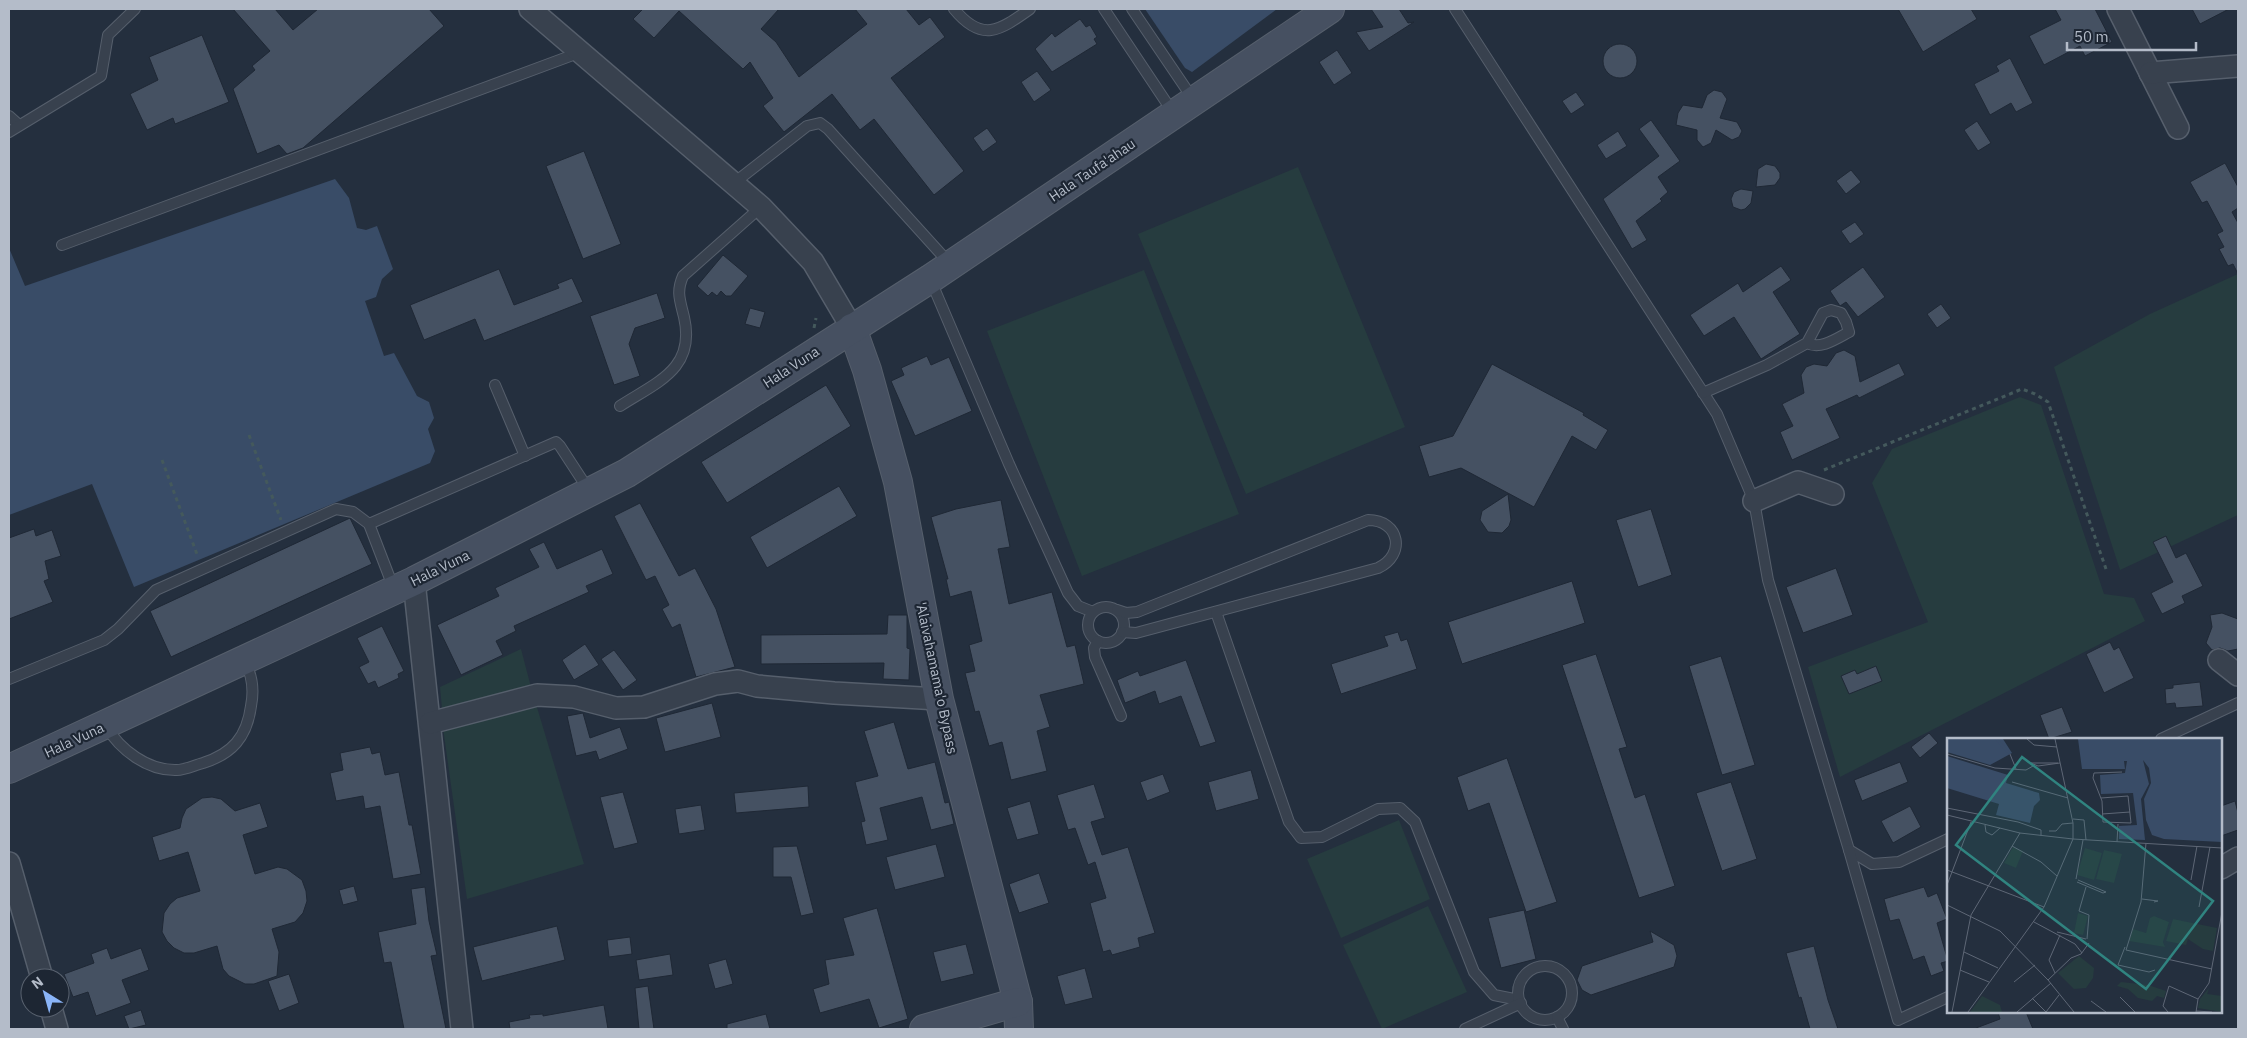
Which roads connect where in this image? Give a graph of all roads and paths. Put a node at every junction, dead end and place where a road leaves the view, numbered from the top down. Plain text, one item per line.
1 (134, 9) edge
2 (530, 9) edge
3 (954, 9) edge
4 (1030, 9) edge
5 (1104, 9) edge
6 (1132, 9) edge
7 (1330, 9) edge
8 (1455, 9) edge
9 (2118, 9) edge
10 (581, 52) junction
11 (2238, 66) edge
12 (2150, 73) junction
13 (1184, 108) junction
14 (9, 116) edge
15 (19, 125) junction
16 (2178, 128) dead end
17 (9, 132) edge
18 (734, 183) junction
19 (761, 207) junction
20 (62, 245) dead end
21 (940, 272) junction
22 (852, 328) junction
23 (1807, 342) dead end
24 (495, 386) dead end
25 (1704, 393) junction
26 (620, 406) dead end
27 (249, 435) dead end
28 (525, 456) junction
29 (162, 460) dead end
30 (1798, 482) junction
31 (591, 493) junction
32 (1833, 494) dead end
33 (1754, 501) junction
34 (369, 524) junction
35 (283, 525) dead end
36 (200, 560) dead end
37 (2106, 569) dead end
38 (405, 585) junction
39 (1117, 610) junction
40 (1094, 612) junction
41 (1216, 612) junction
42 (1122, 632) junction
43 (1098, 641) junction
44 (244, 660) junction
45 (2219, 660) dead end
46 (2238, 675) edge
47 (9, 679) edge
48 (939, 699) junction
49 (2238, 703) edge
50 (1120, 716) dead end
51 (430, 723) junction
52 (105, 725) junction
53 (2163, 738) edge
54 (9, 769) edge
55 (1947, 839) edge
56 (1849, 850) junction
57 (2238, 858) edge
58 (9, 863) edge
59 (2222, 867) edge
60 (39, 968) edge
61 (1947, 997) edge
62 (1018, 1002) junction
63 (1520, 1002) junction
64 (1557, 1017) junction
65 (462, 1029) edge
66 (924, 1029) edge
67 (1019, 1029) edge
68 (1465, 1029) edge
69 (1563, 1029) edge

1 - 15 lane
2 - 10 street
3 - 4 lane
5 - 13 lane
6 - 13 lane
7 - 13 main road, Hala Taufa'ahau
8 - 25 lane
9 - 12 street
10 - 18 street
10 - 20 lane
11 - 12 street
12 - 16 street
13 - 21 main road, Hala Taufa'ahau
14 - 15 lane
15 - 17 lane
18 - 19 street
18 - 21 lane
19 - 22 street
19 - 26 lane
21 - 22 main road, Hala Taufa'ahau
21 - 40 lane
22 - 31 main road, Hala Vuna
22 - 48 main road, 'Alaivahamama'o Bypass
23 - 25 lane
24 - 28 lane
25 - 33 lane
27 - 35 path
28 - 31 lane
28 - 34 lane
29 - 36 path
30 - 32 street
30 - 33 street
30 - 37 path
31 - 38 main road, Hala Vuna
33 - 56 lane
34 - 38 lane
34 - 47 lane
38 - 44 main road, Hala Vuna
38 - 51 street
39 - 40 lane
39 - 41 lane
39 - 42 lane
40 - 43 lane
41 - 42 lane
41 - 63 lane
42 - 43 lane
43 - 50 lane
44 - 52 main road, Hala Vuna
44 - 52 lane
45 - 46 street
48 - 51 street
48 - 62 main road, 'Alaivahamama'o Bypass
49 - 53 lane
51 - 65 street
52 - 54 main road, Hala Vuna
55 - 56 lane
56 - 61 lane
57 - 59 street
58 - 60 street
62 - 66 main road
62 - 67 main road, 'Alaivahamama'o Bypass
63 - 64 lane
63 - 64 lane
63 - 68 lane
64 - 69 lane

